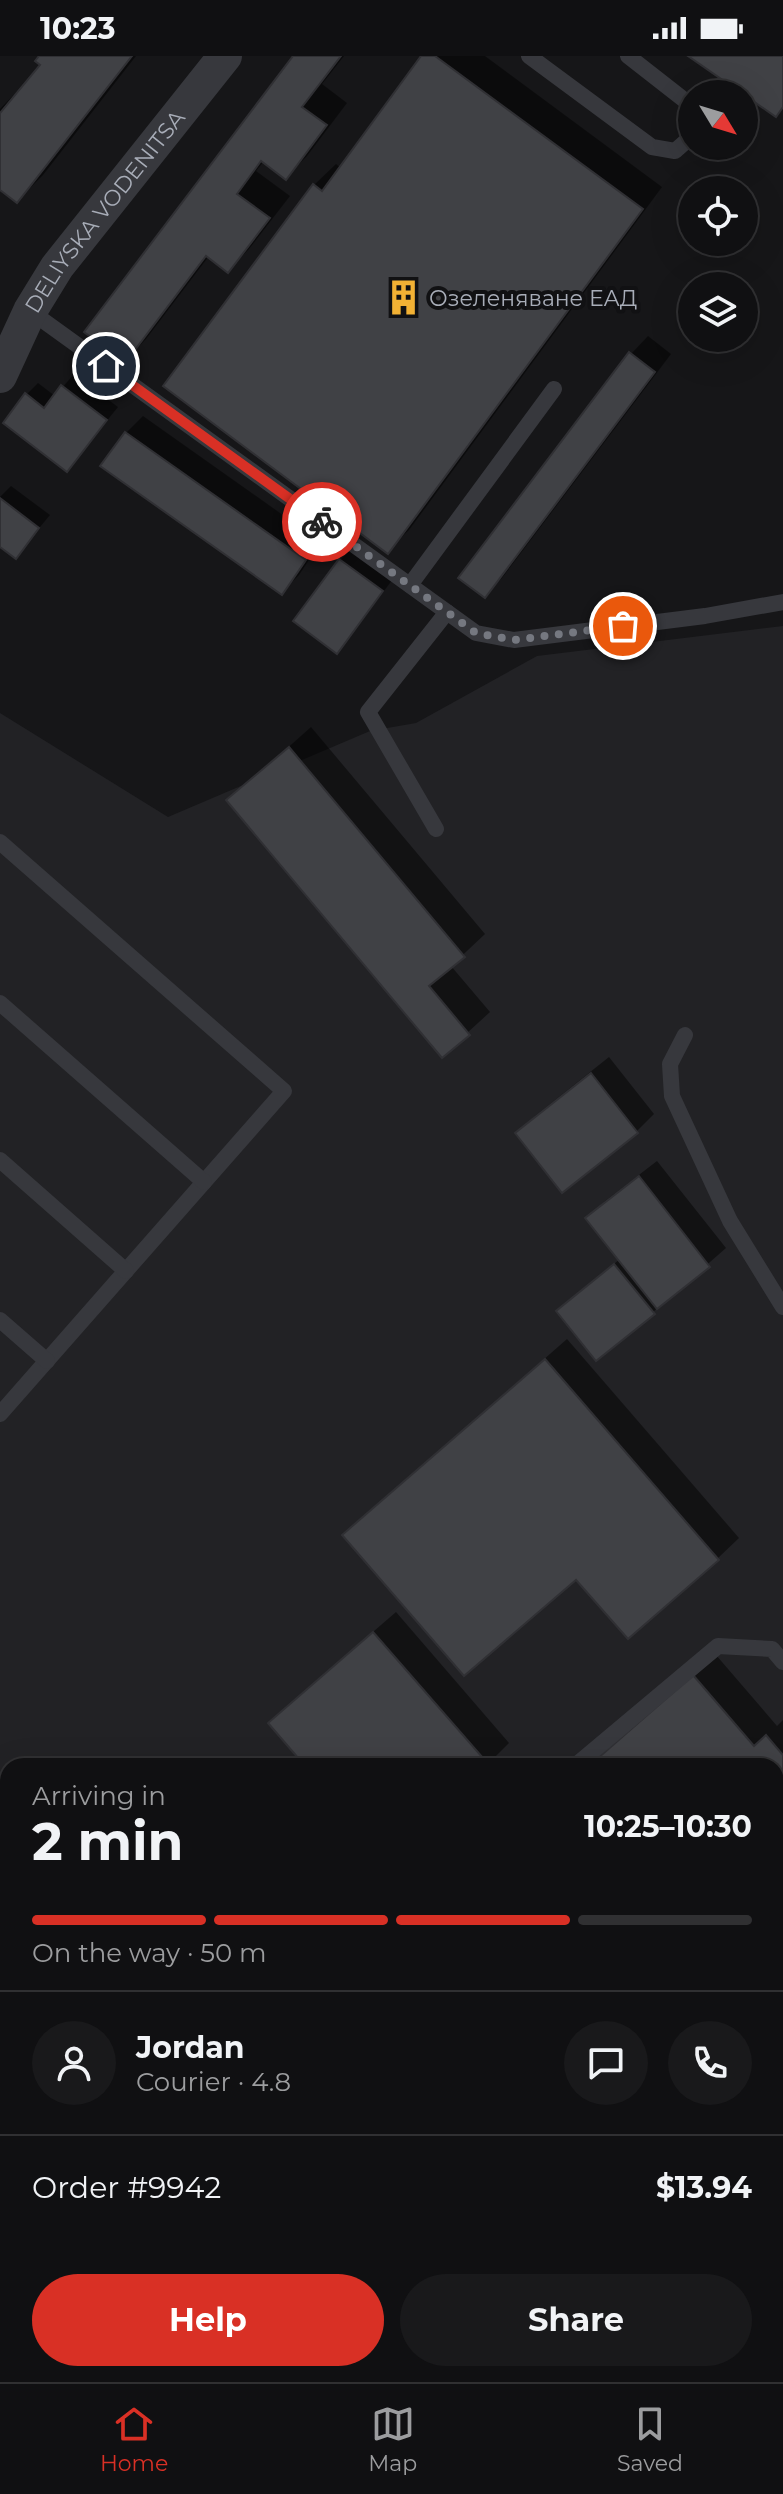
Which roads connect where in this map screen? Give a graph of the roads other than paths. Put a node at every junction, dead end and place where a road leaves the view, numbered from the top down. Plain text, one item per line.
1 (225, 56) edge
2 (529, 56) edge
3 (628, 56) edge
4 (678, 95) edge
5 (678, 148) edge
6 (30, 311) junction
7 (0, 376) edge
8 (554, 389) dead end
9 (410, 585) junction
10 (783, 602) edge
11 (447, 612) junction
12 (436, 829) dead end
13 (0, 842) edge
14 (0, 1003) edge
15 (685, 1035) dead end
16 (0, 1160) edge
17 (204, 1182) junction
18 (126, 1271) junction
19 (783, 1307) edge
20 (0, 1320) edge
21 (47, 1361) junction
22 (0, 1414) edge
23 (783, 1662) edge
24 (585, 1758) edge

1 - 6 street, DELIYSKA VODENITSA
2 - 5 lane
3 - 4 lane
6 - 7 street, DELIYSKA VODENITSA
6 - 9 lane
8 - 9 lane
9 - 11 lane
10 - 11 lane
11 - 12 lane
13 - 17 lane
14 - 17 lane
15 - 19 lane
16 - 18 lane
17 - 18 lane
18 - 21 lane
20 - 21 lane
21 - 22 lane
23 - 24 lane

